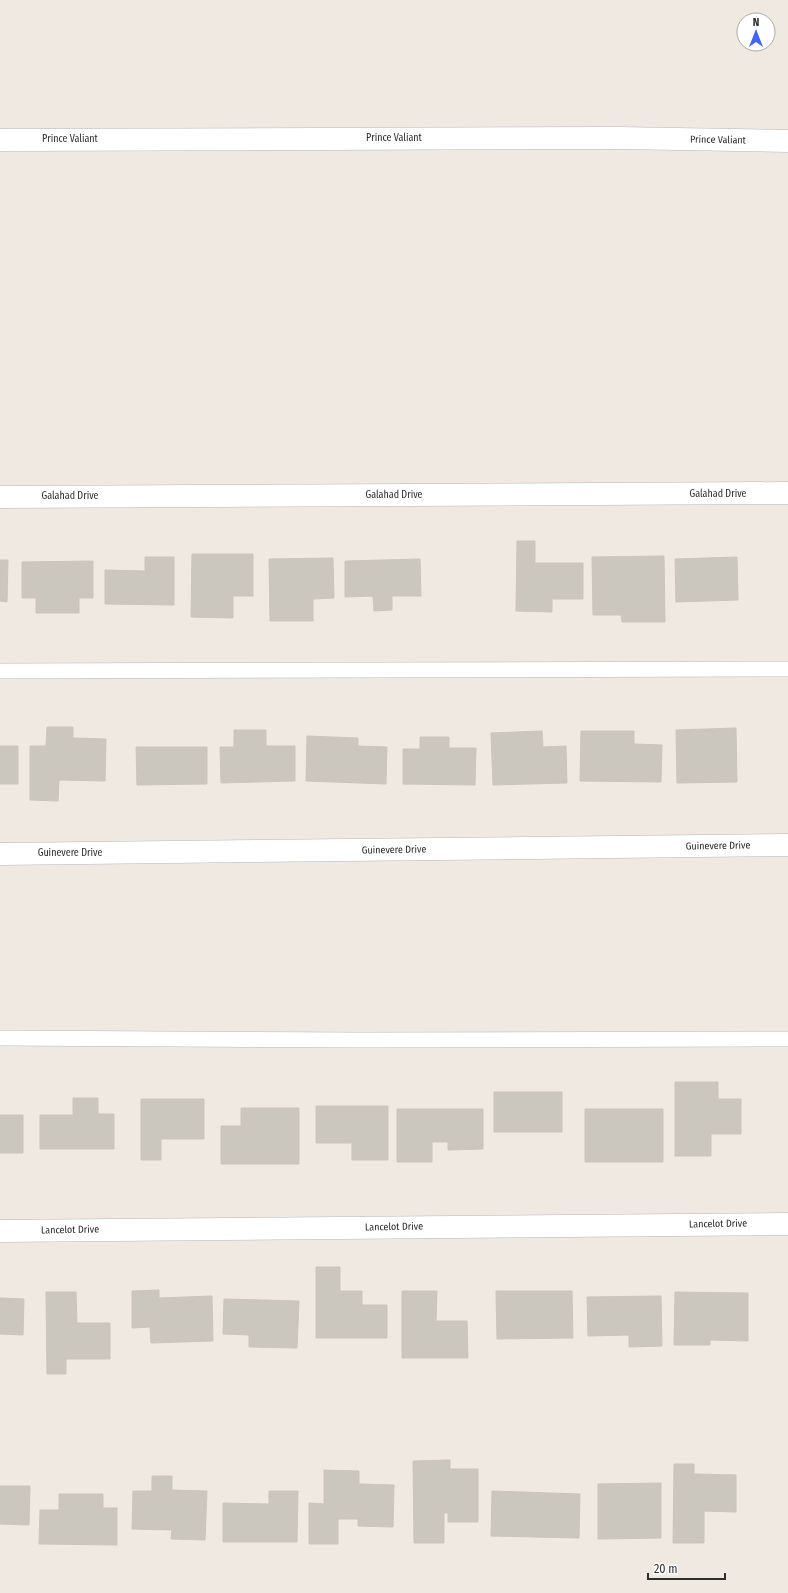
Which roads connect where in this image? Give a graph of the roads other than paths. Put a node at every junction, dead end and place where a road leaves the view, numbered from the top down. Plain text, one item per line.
1 (0, 140) edge
2 (788, 141) edge
3 (788, 494) edge
4 (0, 497) edge
5 (788, 668) edge
6 (0, 671) edge
7 (788, 845) edge
8 (0, 854) edge
9 (0, 1038) edge
10 (788, 1039) edge
11 (788, 1224) edge
12 (0, 1231) edge

1 - 2 street, Prince Valiant
3 - 4 street, Galahad Drive
5 - 6 lane
7 - 8 street, Guinevere Drive
9 - 10 lane
11 - 12 street, Lancelot Drive

